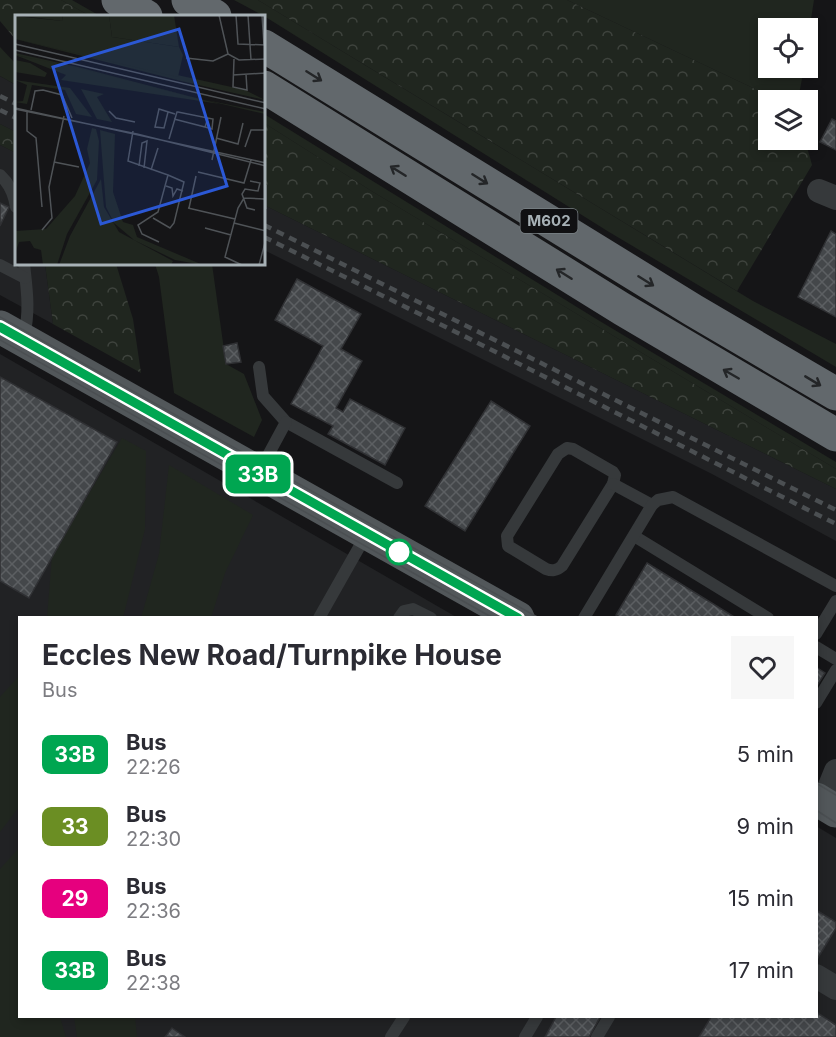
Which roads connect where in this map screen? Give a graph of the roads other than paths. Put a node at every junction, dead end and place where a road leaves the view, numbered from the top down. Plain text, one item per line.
1 (118, 0) edge
2 (188, 0) edge
3 (144, 15) edge
4 (213, 15) edge
5 (266, 46) edge
6 (266, 88) edge
7 (0, 175) edge
8 (15, 200) edge
9 (0, 265) edge
10 (24, 266) edge
11 (25, 278) junction
12 (12, 334) edge
13 (259, 367) dead end
14 (836, 394) edge
15 (286, 422) junction
16 (836, 435) edge
17 (258, 474) junction
18 (397, 483) dead end
19 (613, 484) junction
20 (652, 505) junction
21 (367, 534) junction
22 (634, 536) junction
23 (836, 586) edge
24 (836, 601) edge
25 (320, 616) edge
26 (400, 616) edge
27 (427, 616) edge
28 (514, 616) edge
29 (585, 616) edge
30 (765, 616) edge
31 (818, 631) edge
32 (818, 648) edge
33 (836, 658) edge
34 (836, 670) edge
35 (818, 700) edge
36 (836, 771) edge
37 (823, 807) edge
38 (818, 977) edge
39 (836, 988) edge
40 (403, 1018) edge
41 (536, 1018) edge
42 (608, 1018) edge
43 (391, 1037) edge
44 (525, 1037) edge
45 (597, 1037) edge

1 - 3 highway
2 - 4 highway
5 -> 14 highway, M602
16 -> 6 highway, M602
7 - 8 lane
9 - 11 lane
10 - 11 lane
11 - 12 lane
12 - 17 main road
13 - 15 lane
15 - 17 lane
15 - 18 lane
17 - 21 main road
19 - 19 lane
19 - 20 lane
20 - 22 lane
20 - 23 lane
21 - 25 lane
21 - 28 main road
22 - 29 lane
22 - 30 lane
24 - 31 lane
26 - 27 lane
32 - 33 lane
34 - 35 lane
36 - 37 street
38 - 39 street
40 - 43 lane
41 - 44 lane
42 - 45 lane

